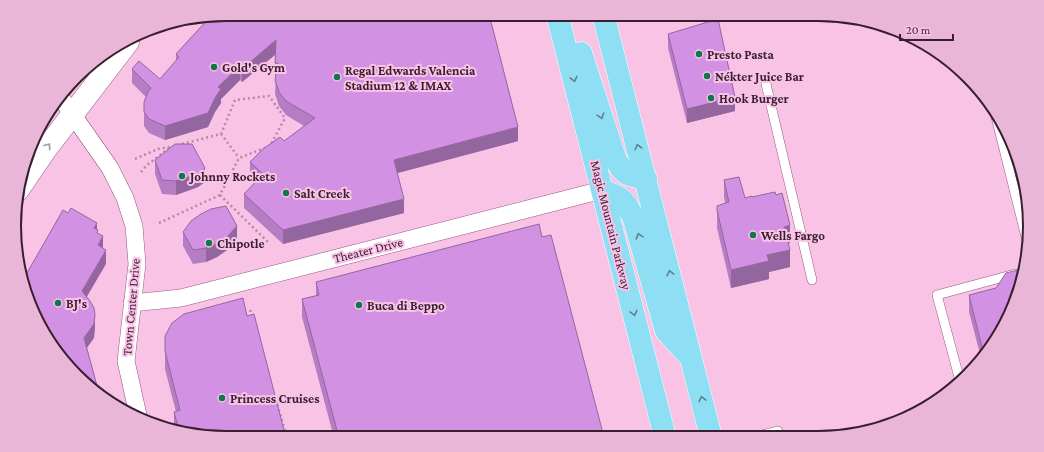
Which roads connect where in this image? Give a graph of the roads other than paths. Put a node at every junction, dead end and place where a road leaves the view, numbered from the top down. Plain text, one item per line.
1 (559, 21) edge
2 (568, 21) edge
3 (605, 21) edge
4 (120, 50) edge
5 (766, 84) dead end
6 (66, 106) edge
7 (999, 130) edge
8 (27, 177) edge
9 (646, 179) junction
10 (602, 190) junction
11 (1023, 224) edge
12 (1017, 273) edge
13 (812, 280) dead end
14 (132, 303) junction
15 (692, 359) junction
16 (958, 375) edge
17 (137, 411) edge
18 (663, 431) edge
19 (710, 431) edge

1 -> 10 main road, Magic Mountain Parkway
2 -> 9 main road
9 -> 3 main road
4 - 6 main road
5 - 13 lane
8 -> 6 main road
6 - 14 street, Town Center Drive
7 - 11 lane
15 -> 9 main road
10 - 14 street, Theater Drive
15 -> 10 main road
10 -> 18 main road, Magic Mountain Parkway
12 - 16 lane
14 - 17 street, Town Center Drive
19 -> 15 main road

